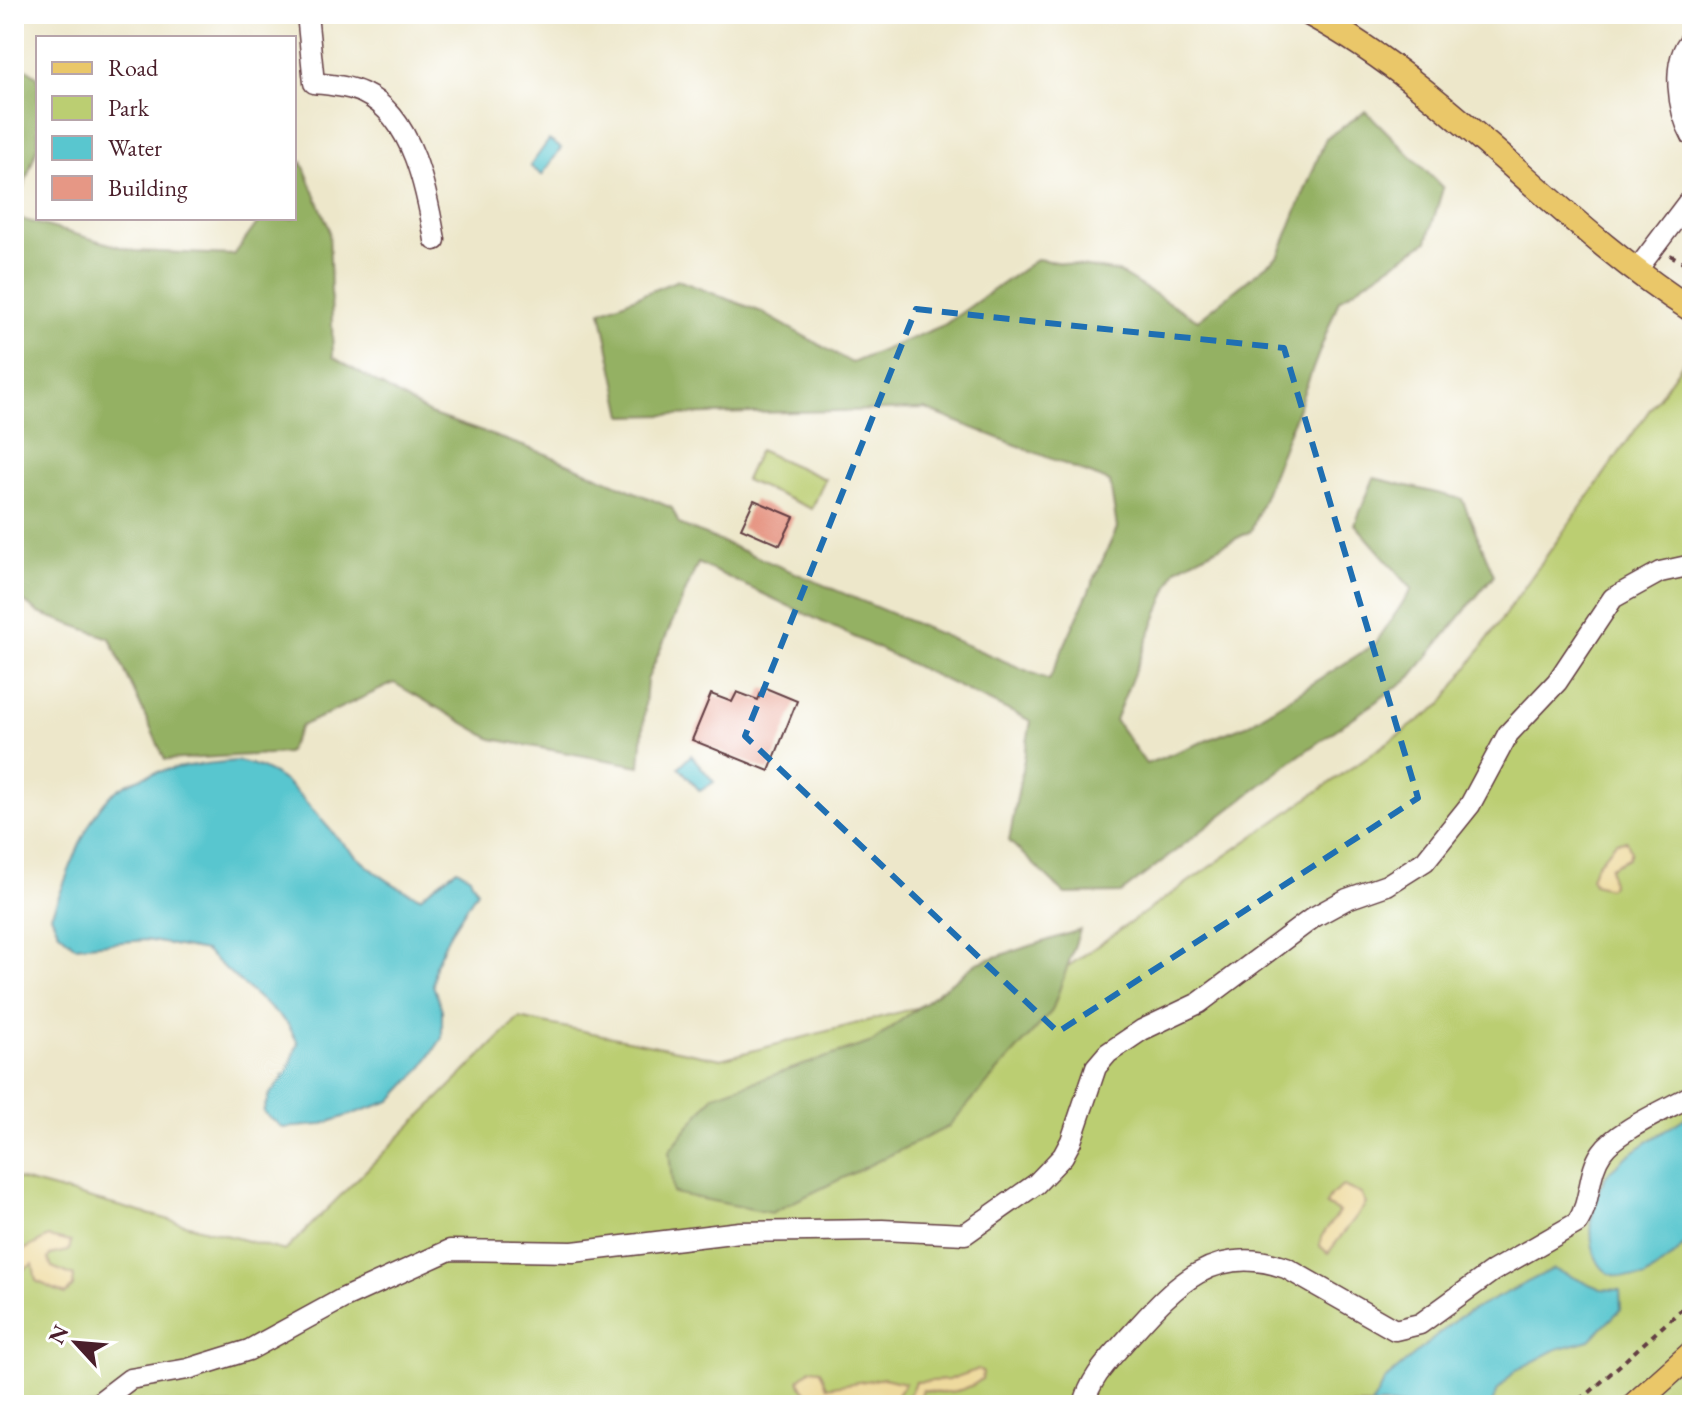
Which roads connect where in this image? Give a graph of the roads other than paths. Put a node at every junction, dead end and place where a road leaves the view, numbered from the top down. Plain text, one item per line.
1 (307, 14) edge
2 (1310, 14) edge
3 (1692, 38) edge
4 (1692, 136) edge
5 (1691, 198) edge
6 (435, 240) dead end
7 (1636, 271) junction
8 (1692, 310) edge
9 (1692, 565) edge
10 (1692, 1095) edge
11 (1692, 1353) edge
12 (96, 1405) edge
13 (1084, 1405) edge
14 (1634, 1405) edge

1 - 6 street
2 - 7 main road
3 - 4 street
5 - 7 street
7 - 8 main road
9 - 12 street
10 - 13 street
11 - 14 main road

